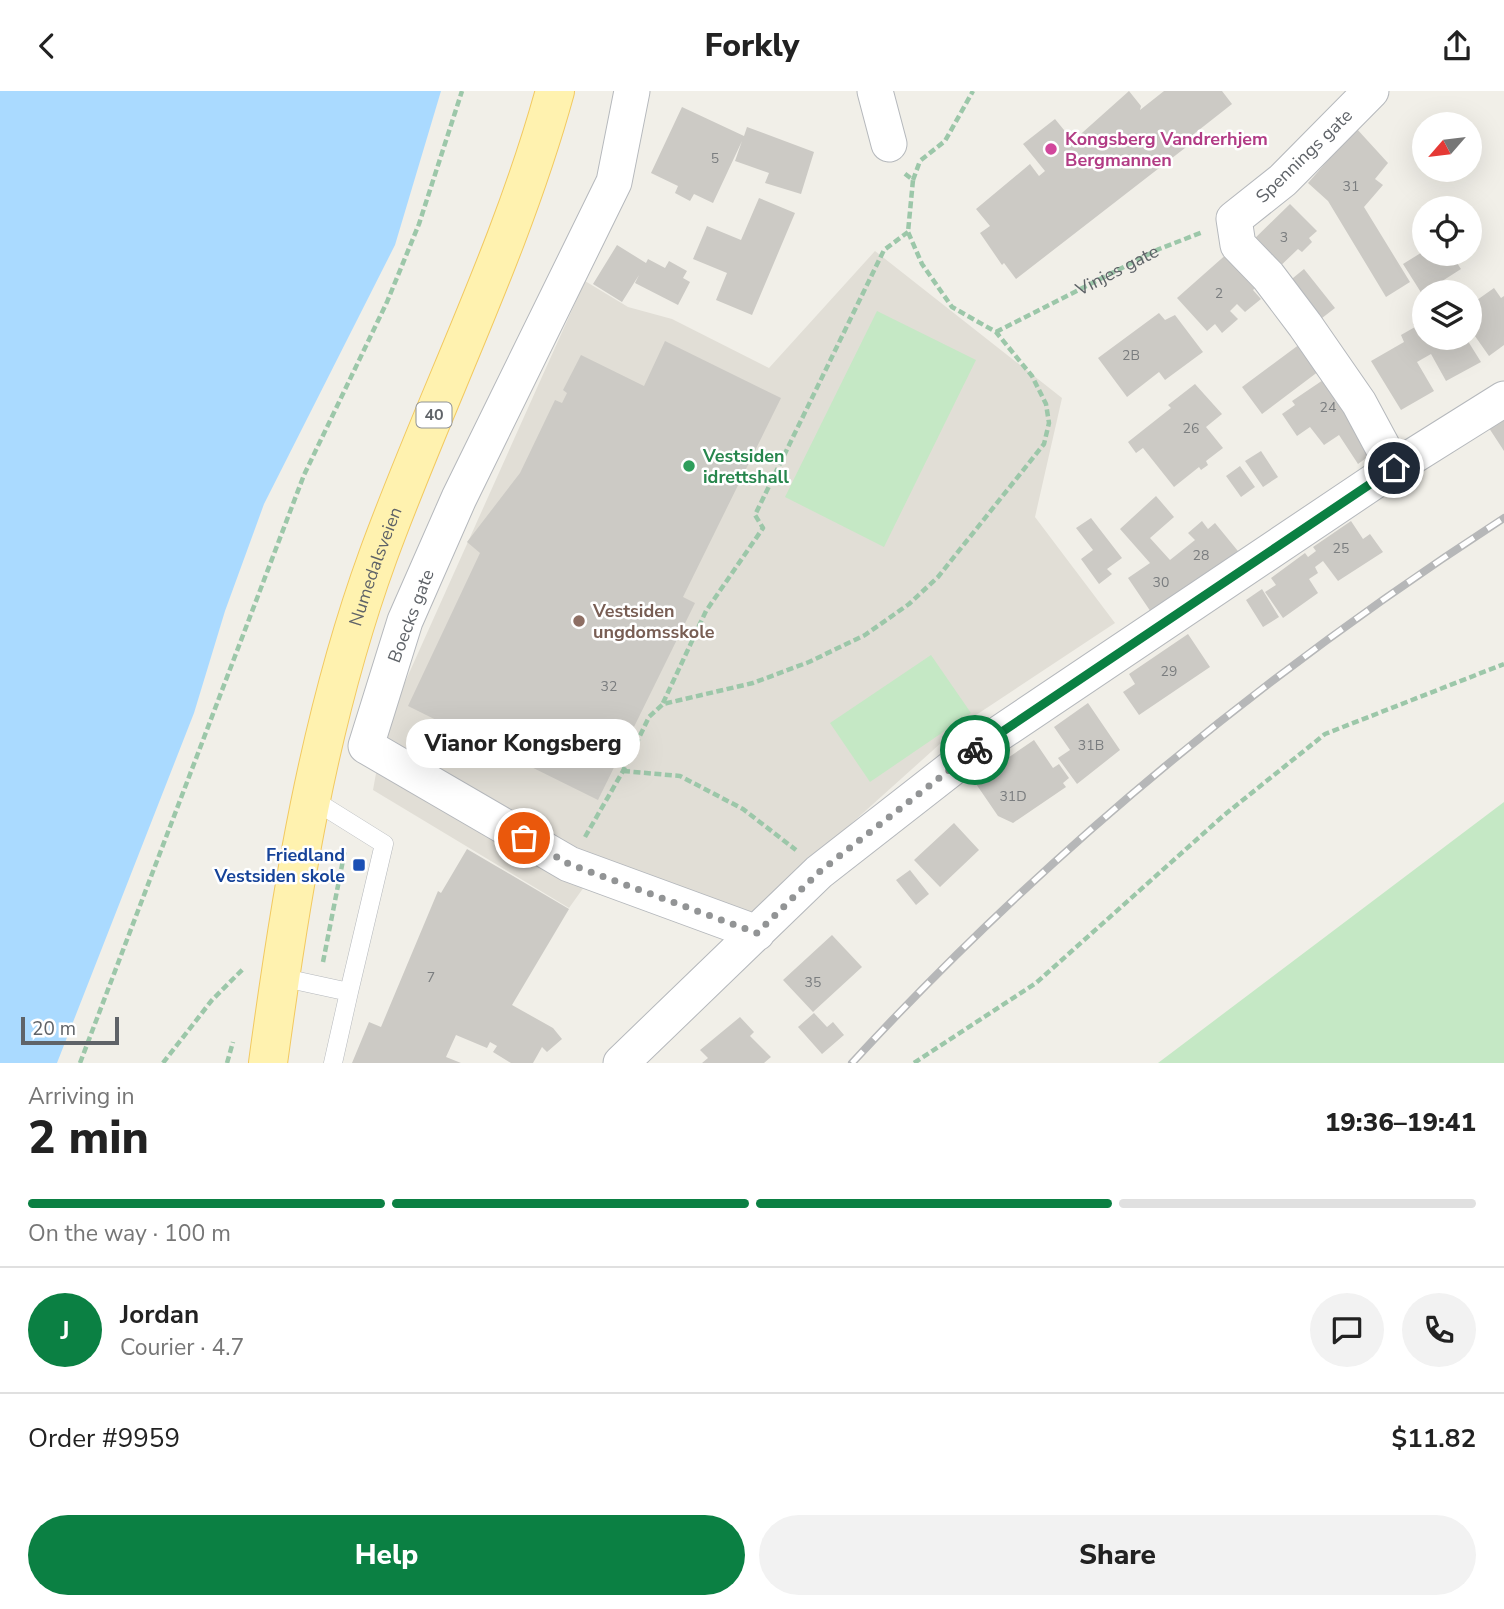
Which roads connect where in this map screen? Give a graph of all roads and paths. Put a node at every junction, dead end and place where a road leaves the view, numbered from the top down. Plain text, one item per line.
1 (462, 91) edge
2 (555, 91) edge
3 (632, 91) edge
4 (875, 91) edge
5 (973, 91) edge
6 (1371, 91) edge
7 (889, 144) joint
8 (921, 160) dead end
9 (1234, 219) junction
10 (908, 232) junction
11 (996, 333) junction
12 (1504, 399) edge
13 (1394, 468) junction
14 (1504, 664) edge
15 (663, 703) junction
16 (623, 771) junction
17 (312, 799) junction
18 (351, 824) junction
19 (569, 864) junction
20 (819, 872) junction
21 (757, 933) junction
22 (263, 971) junction
23 (318, 985) junction
24 (349, 992) junction
25 (914, 1061) edge
26 (80, 1063) edge
27 (163, 1063) edge
28 (268, 1063) edge
29 (333, 1063) edge
30 (621, 1063) edge

1 - 26 path
2 - 17 main road, Numedalsveien / 40
3 - 19 street, Boecks gate
4 - 7 street
5 - 8 path
6 - 9 street, Spennings gate
7 - 10 path
9 - 11 path, Vinjes gate
9 - 13 street
10 - 11 path
10 - 15 path
11 - 15 path
12 - 13 street
13 - 20 street
14 - 25 path
15 - 16 path
16 - 19 path
16 - 20 path
17 - 18 lane
17 - 22 main road, Numedalsveien / 40
18 - 23 path
18 - 24 lane
19 - 21 street, Boecks gate
20 - 21 street
21 - 30 street
22 - 23 lane
22 - 27 path
22 - 28 main road, Numedalsveien / 40
23 - 24 lane
24 - 29 lane

